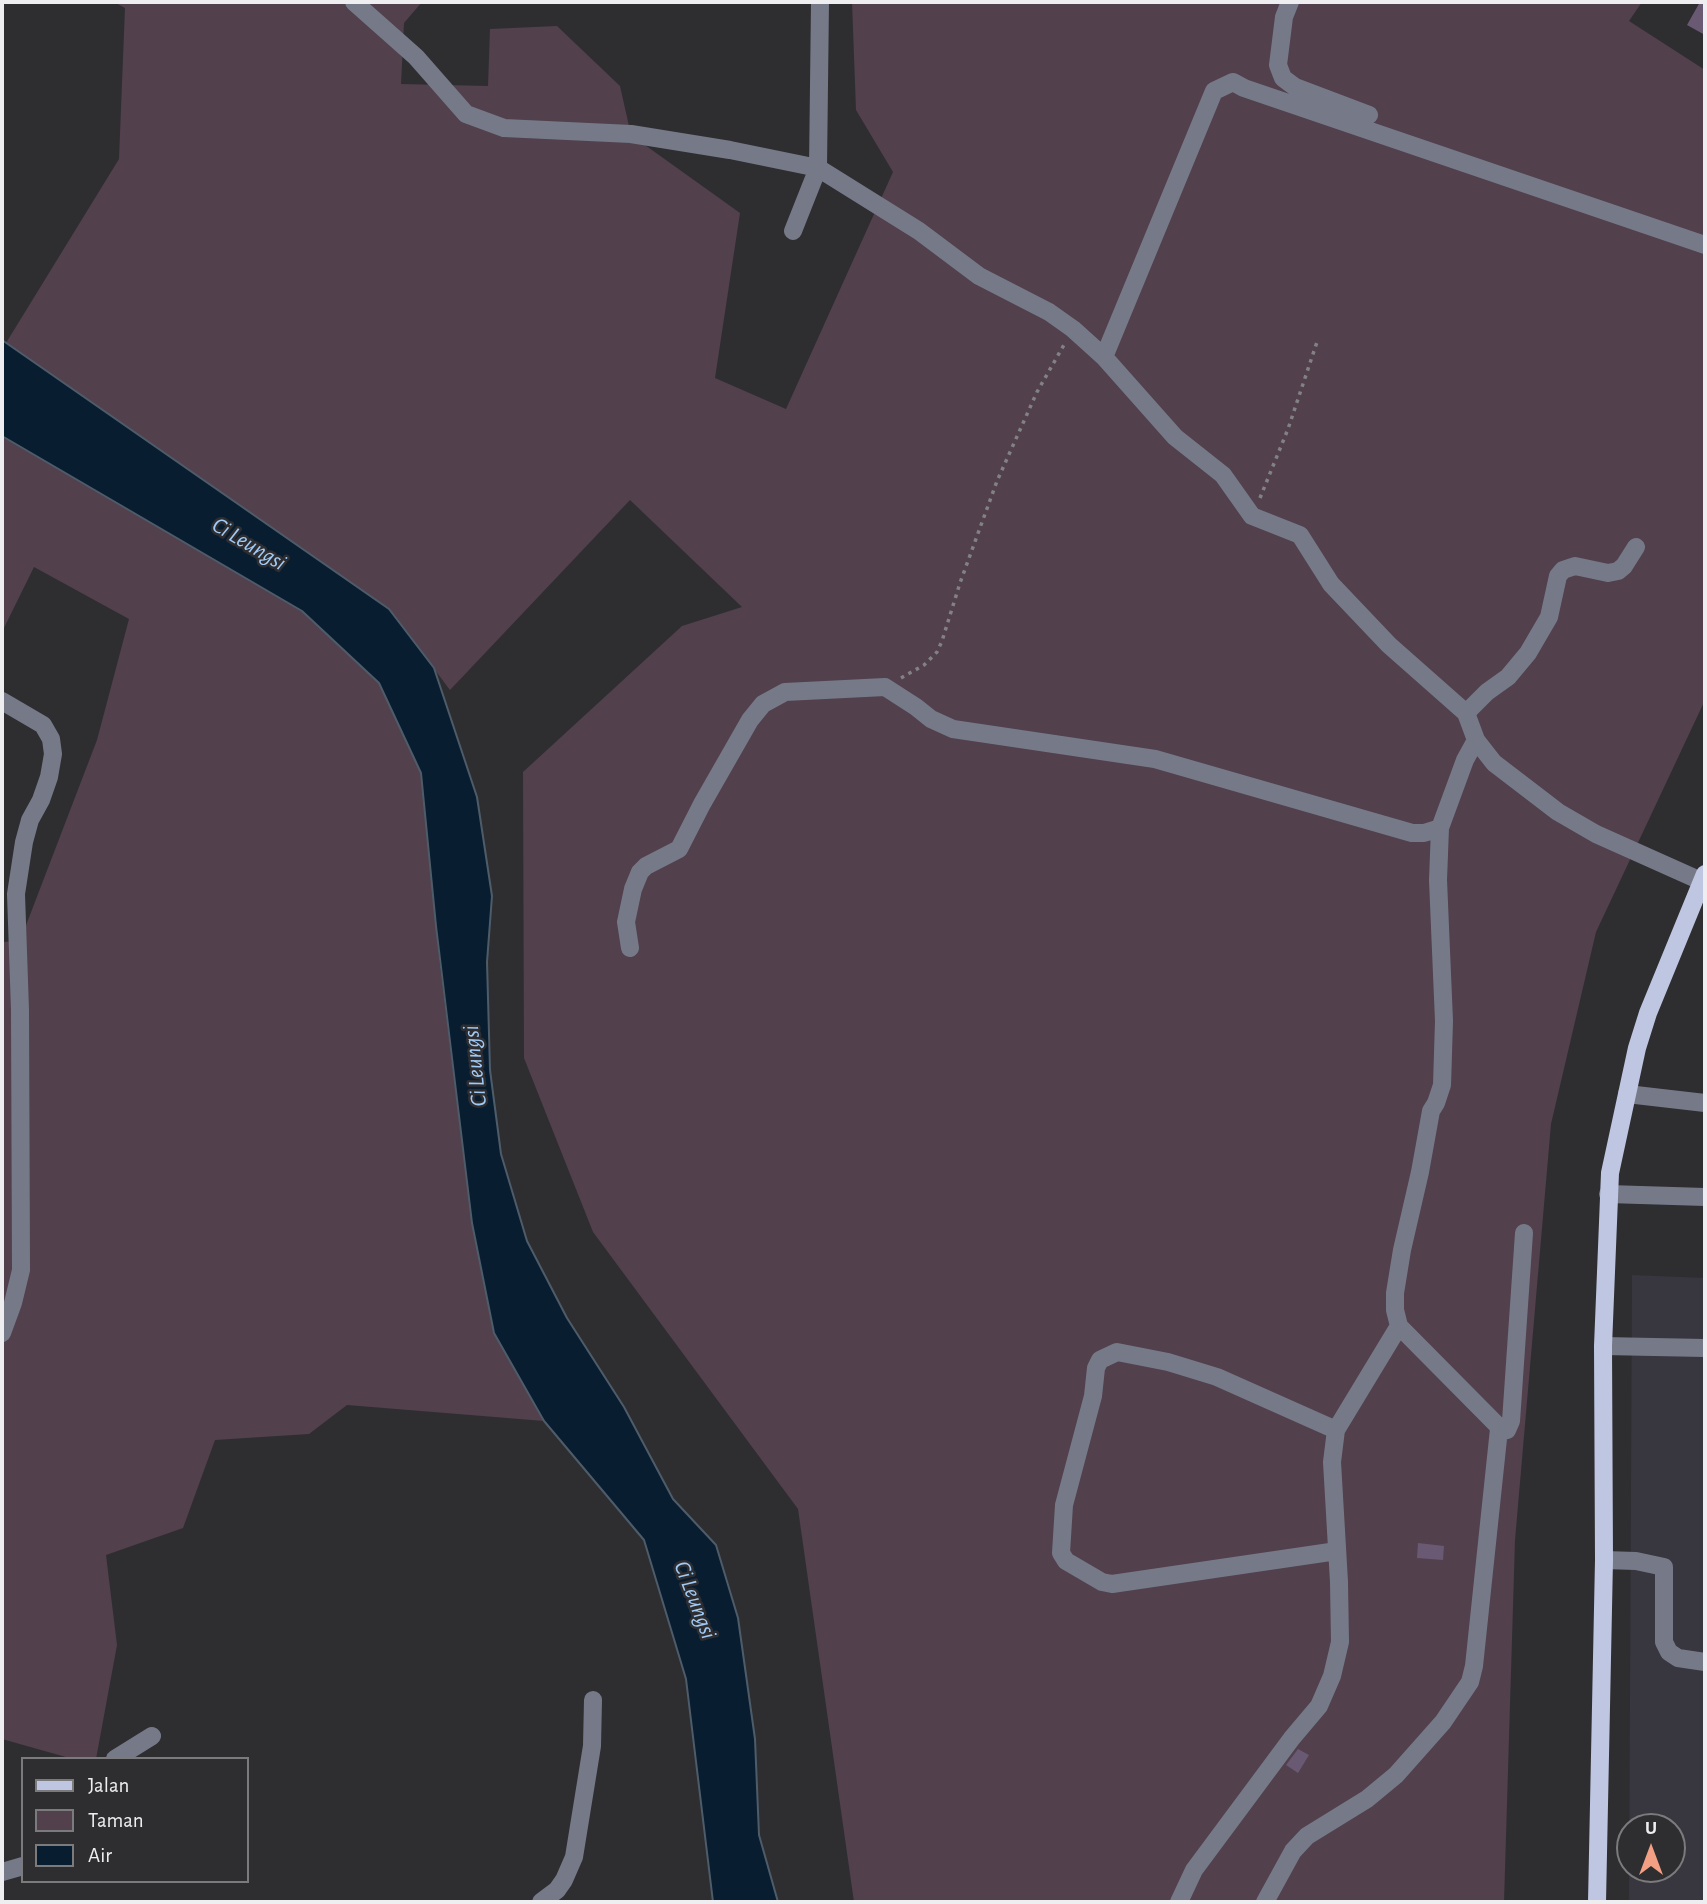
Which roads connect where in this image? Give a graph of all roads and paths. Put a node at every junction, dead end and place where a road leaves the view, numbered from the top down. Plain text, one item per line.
1 (354, 2) edge
2 (820, 2) edge
3 (1290, 2) edge
4 (1369, 115) dead end
5 (818, 169) junction
6 (793, 231) dead end
7 (1705, 245) edge
8 (1073, 329) junction
9 (1317, 342) dead end
10 (1104, 357) junction
11 (1252, 516) junction
12 (1636, 547) dead end
13 (885, 687) junction
14 (2, 701) edge
15 (1466, 713) junction
16 (1476, 740) junction
17 (1440, 828) junction
18 (1703, 878) edge
19 (630, 948) dead end
20 (2, 1001) edge
21 (20, 1010) junction
22 (1627, 1094) junction
23 (1705, 1103) edge
24 (1608, 1194) junction
25 (1705, 1196) edge
26 (1524, 1233) dead end
27 (7, 1300) edge
28 (1399, 1326) junction
29 (2, 1333) edge
30 (1603, 1346) junction
31 (1705, 1348) edge
32 (1499, 1429) junction
33 (1336, 1430) junction
34 (1337, 1551) junction
35 (1604, 1560) junction
36 (1705, 1662) edge
37 (593, 1700) dead end
38 (152, 1736) dead end
39 (118, 1757) edge
40 (21, 1867) edge
41 (2, 1872) edge
42 (541, 1902) edge
43 (1179, 1902) edge
44 (1265, 1902) edge
45 (1597, 1902) edge

1 - 5 street
2 - 5 street
3 - 4 street
5 - 6 street
5 - 8 street
7 - 10 street
8 - 10 street
8 - 13 path
9 - 11 path
10 - 11 street
11 - 15 street
12 - 15 street
13 - 17 street
13 - 19 street
14 - 21 street
15 - 16 street
16 - 17 street
16 - 18 street
17 - 28 street
18 - 22 main road
20 - 21 street
21 - 27 street
22 - 23 street
22 - 24 main road
24 - 25 street
24 - 30 main road
26 - 32 street
27 - 29 street
28 - 32 street
28 - 33 street
30 - 31 street
30 - 35 main road
32 - 44 street
33 - 34 street
33 - 34 street
34 - 43 street
35 - 36 street
35 - 45 main road
37 - 42 street
38 - 39 street
40 - 41 street

